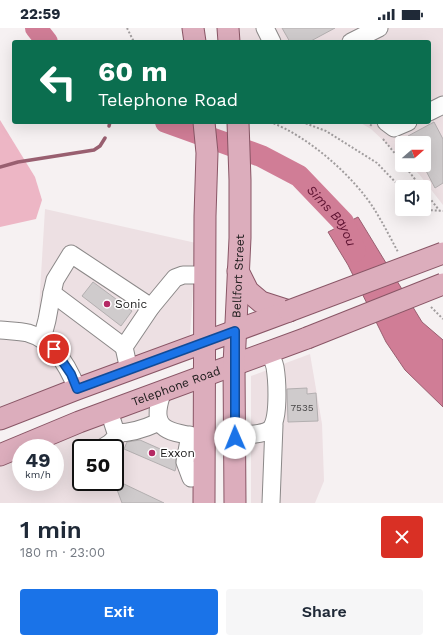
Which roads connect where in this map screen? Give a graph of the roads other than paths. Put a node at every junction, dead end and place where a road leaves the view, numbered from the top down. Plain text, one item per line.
1 (193, 28) edge
2 (228, 28) edge
3 (265, 28) edge
4 (379, 28) edge
5 (195, 40) edge
6 (229, 40) edge
7 (271, 40) edge
8 (355, 40) edge
9 (443, 105) edge
10 (431, 111) edge
11 (204, 124) edge
12 (238, 124) edge
13 (403, 124) edge
14 (380, 128) edge
15 (443, 253) edge
16 (238, 271) junction
17 (205, 274) junction
18 (443, 284) edge
19 (52, 293) junction
20 (151, 307) junction
21 (289, 311) junction
22 (0, 330) edge
23 (235, 331) junction
24 (42, 339) junction
25 (205, 342) junction
26 (124, 347) junction
27 (270, 352) junction
28 (234, 365) junction
29 (129, 370) junction
30 (205, 376) junction
31 (77, 389) junction
32 (163, 391) junction
33 (108, 412) junction
34 (0, 419) edge
35 (160, 422) junction
36 (274, 425) junction
37 (117, 433) junction
38 (235, 434) junction
39 (197, 436) junction
40 (116, 439) edge
41 (0, 455) edge
42 (191, 478) dead end
43 (204, 503) edge
44 (235, 503) edge
45 (271, 503) edge

1 - 5 main road
2 - 6 main road
3 - 7 street
4 - 8 street
9 - 10 street
11 - 17 main road
12 - 16 main road, Bellfort Street
13 - 14 street
15 - 21 main road, bridge
16 - 21 main road
16 - 23 main road, Bellfort Street
17 - 20 street
17 - 25 main road
18 - 27 main road, Telephone Road, bridge
19 - 20 street
19 - 24 street
19 - 26 street
20 - 26 street
21 - 23 main road
22 - 24 street
23 - 25 main road
23 - 28 main road, Bellfort Street
24 - 31 street
25 - 29 main road
25 - 30 main road
26 - 29 street
27 - 28 main road, Telephone Road
27 - 36 street
28 - 30 main road, Telephone Road
28 - 38 main road, Bellfort Street
29 - 31 main road
30 - 32 main road, Telephone Road
30 - 39 main road
31 - 34 main road
32 - 33 main road, Telephone Road
32 - 35 street
33 - 37 street
33 - 41 main road, Telephone Road
35 - 37 street
35 - 39 street
36 - 38 street
36 - 45 street
37 - 40 street
38 - 44 main road, Bellfort Street
39 - 42 street
39 - 43 main road

